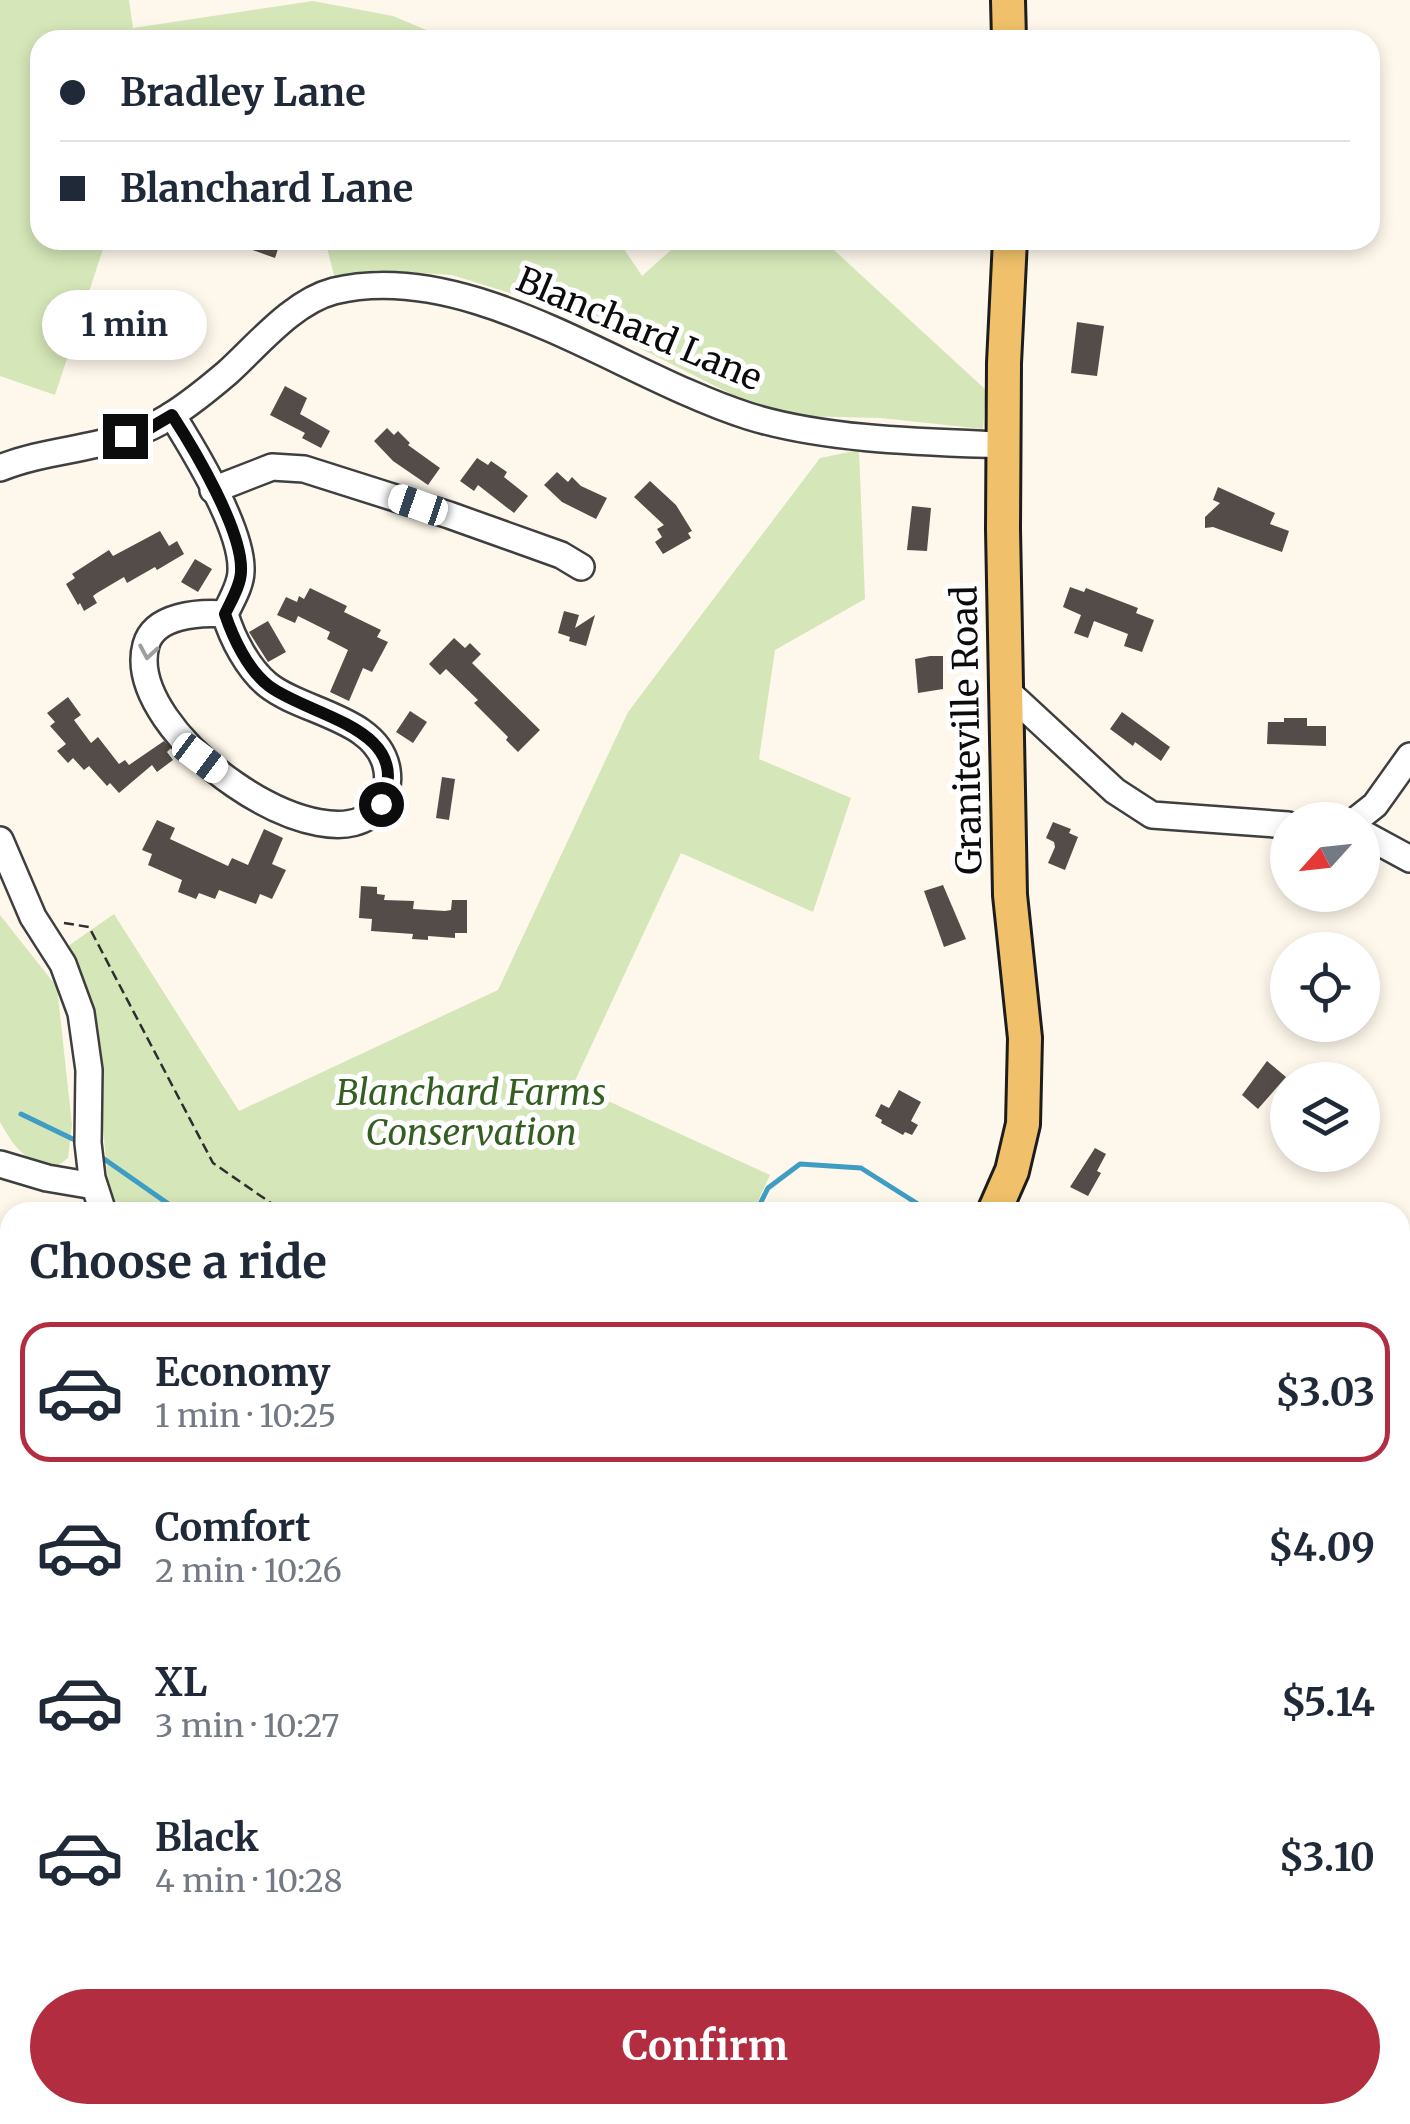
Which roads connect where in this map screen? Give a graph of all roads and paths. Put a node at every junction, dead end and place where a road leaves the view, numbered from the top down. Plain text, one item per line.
1 (1008, 0) edge
2 (1009, 30) edge
3 (1010, 250) edge
4 (172, 415) junction
5 (1004, 444) junction
6 (0, 468) edge
7 (213, 490) junction
8 (581, 567) dead end
9 (225, 614) junction
10 (1008, 692) junction
11 (1410, 756) edge
12 (1376, 802) edge
13 (1270, 825) edge
14 (0, 840) edge
15 (1380, 842) edge
16 (1410, 858) edge
17 (33, 918) junction
18 (0, 1164) edge
19 (94, 1186) junction
20 (100, 1202) edge
21 (270, 1202) edge
22 (998, 1202) edge

1 - 2 main road
3 - 5 main road, Graniteville Road
4 - 5 street, Blanchard Lane
4 - 6 street, Blanchard Lane
4 - 7 street
5 - 10 main road, Graniteville Road
7 - 8 street
7 - 9 street
9 -> 9 street
10 - 13 street
10 - 22 main road, Graniteville Road
11 - 12 street
14 - 17 street
15 - 16 street
17 - 19 street
17 - 21 path
18 - 19 street
19 - 20 street

